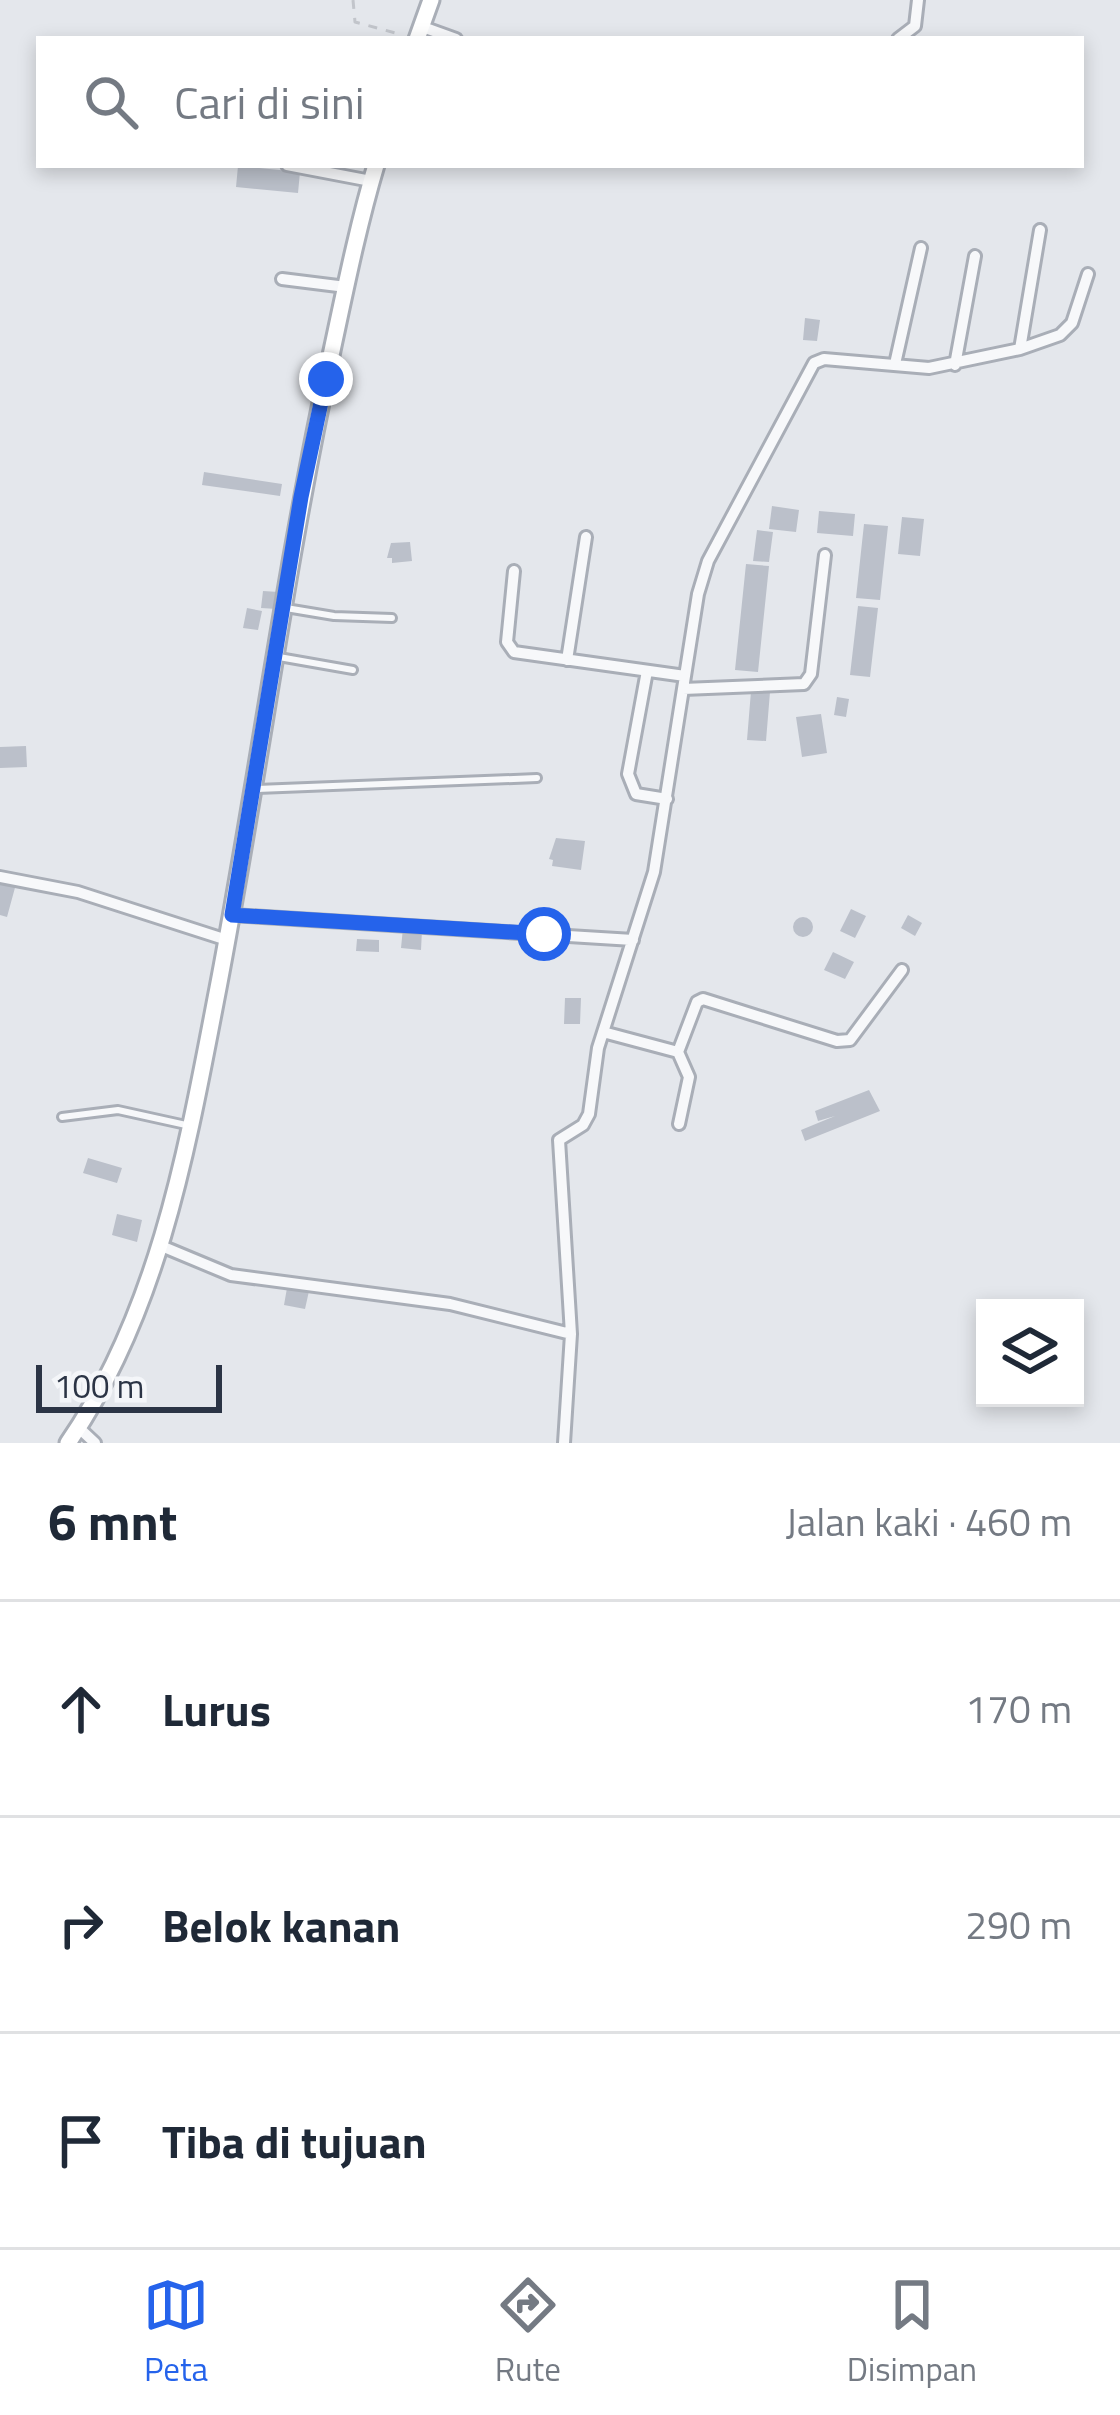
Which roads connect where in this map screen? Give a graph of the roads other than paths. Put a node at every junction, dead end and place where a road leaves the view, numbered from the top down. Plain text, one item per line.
1 (430, 0) edge
2 (917, 0) edge
3 (418, 35) edge
4 (902, 36) edge
5 (320, 168) edge
6 (374, 173) edge
7 (1040, 230) dead end
8 (921, 248) dead end
9 (975, 256) dead end
10 (1088, 274) dead end
11 (282, 279) dead end
12 (346, 287) junction
13 (1020, 349) junction
14 (895, 364) junction
15 (955, 365) junction
16 (586, 538) dead end
17 (825, 555) dead end
18 (514, 571) dead end
19 (283, 608) junction
20 (392, 618) dead end
21 (275, 656) junction
22 (567, 659) junction
23 (353, 670) dead end
24 (647, 671) junction
25 (684, 683) junction
26 (537, 778) dead end
27 (253, 789) junction
28 (667, 799) junction
29 (0, 877) edge
30 (232, 915) junction
31 (227, 940) junction
32 (633, 940) junction
33 (902, 970) dead end
34 (603, 1032) junction
35 (678, 1052) junction
36 (62, 1117) dead end
37 (679, 1124) dead end
38 (190, 1125) junction
39 (159, 1245) junction
40 (571, 1334) junction
41 (79, 1427) junction
42 (68, 1443) edge
43 (95, 1443) edge
44 (564, 1443) edge

1 - 3 main road
2 - 4 street
5 - 6 street
6 - 12 main road
7 - 13 street
8 - 14 street
9 - 15 street
10 - 13 street
11 - 12 street
12 - 19 main road
13 - 15 street
14 - 15 street
14 - 25 street
16 - 22 street
17 - 25 street
18 - 22 street
19 - 20 lane
19 - 21 main road
21 - 23 lane
21 - 27 main road
22 - 24 street
24 - 25 street
24 - 28 street
25 - 28 street
26 - 27 lane
27 - 30 main road
28 - 32 street
29 - 31 street
30 - 31 main road
30 - 32 street
31 - 38 main road
32 - 34 street
33 - 35 street
34 - 35 street
34 - 40 street
35 - 37 street
36 - 38 lane
38 - 39 main road
39 - 40 street
39 - 41 main road
40 - 44 street
41 - 42 main road
41 - 43 street

